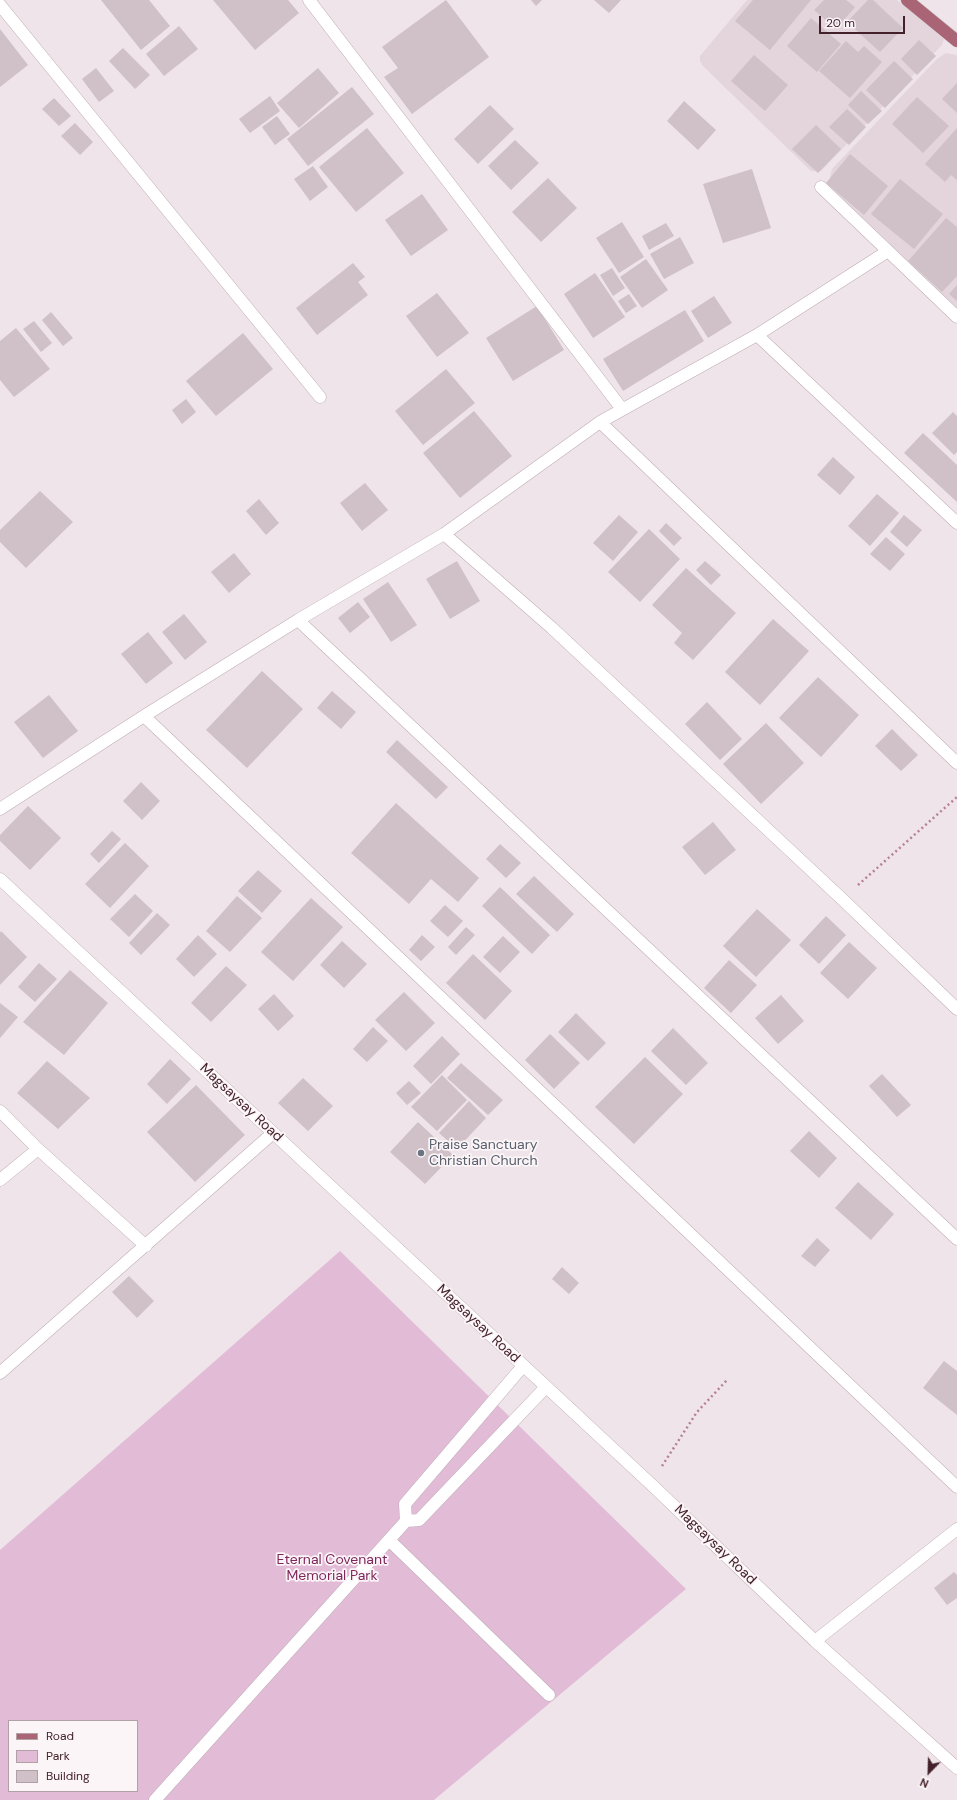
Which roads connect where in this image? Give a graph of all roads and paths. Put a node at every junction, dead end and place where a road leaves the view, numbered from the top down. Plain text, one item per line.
1 (309, 0) edge
2 (907, 0) edge
3 (0, 5) edge
4 (957, 41) edge
5 (821, 187) dead end
6 (888, 251) junction
7 (957, 317) edge
8 (757, 335) junction
9 (320, 397) dead end
10 (622, 409) junction
11 (600, 422) junction
12 (957, 523) edge
13 (444, 534) junction
14 (298, 620) junction
15 (144, 716) junction
16 (957, 763) edge
17 (957, 797) edge
18 (0, 809) edge
19 (0, 879) edge
20 (842, 898) junction
21 (957, 1009) edge
22 (0, 1111) edge
23 (273, 1133) junction
24 (38, 1149) junction
25 (0, 1180) edge
26 (957, 1239) edge
27 (146, 1246) junction
28 (523, 1366) junction
29 (0, 1372) edge
30 (728, 1379) dead end
31 (546, 1387) junction
32 (652, 1486) junction
33 (957, 1487) edge
34 (406, 1521) junction
35 (957, 1529) edge
36 (389, 1540) junction
37 (815, 1641) junction
38 (550, 1695) dead end
39 (955, 1763) edge
40 (155, 1800) edge

1 - 10 street
2 - 4 main road
3 - 9 street
5 - 6 street
6 - 7 street
6 - 8 street
8 - 10 street
8 - 12 street
10 - 11 street
11 - 13 street
11 - 16 street
13 - 14 street
13 - 20 street
14 - 15 street
14 - 26 street
15 - 18 street
15 - 33 street
17 - 20 path
19 - 23 street, Magsaysay Road
20 - 21 street
22 - 24 street
23 - 27 street
23 - 28 street, Magsaysay Road
24 - 25 street
24 - 27 street
27 - 29 street
28 - 31 street, Magsaysay Road
28 - 34 street
30 - 32 path
31 - 32 street, Magsaysay Road
31 - 34 street
32 - 37 street, Magsaysay Road
34 - 36 street
35 - 37 street
36 - 38 street
36 - 40 street
37 - 39 street, Magsaysay Road

